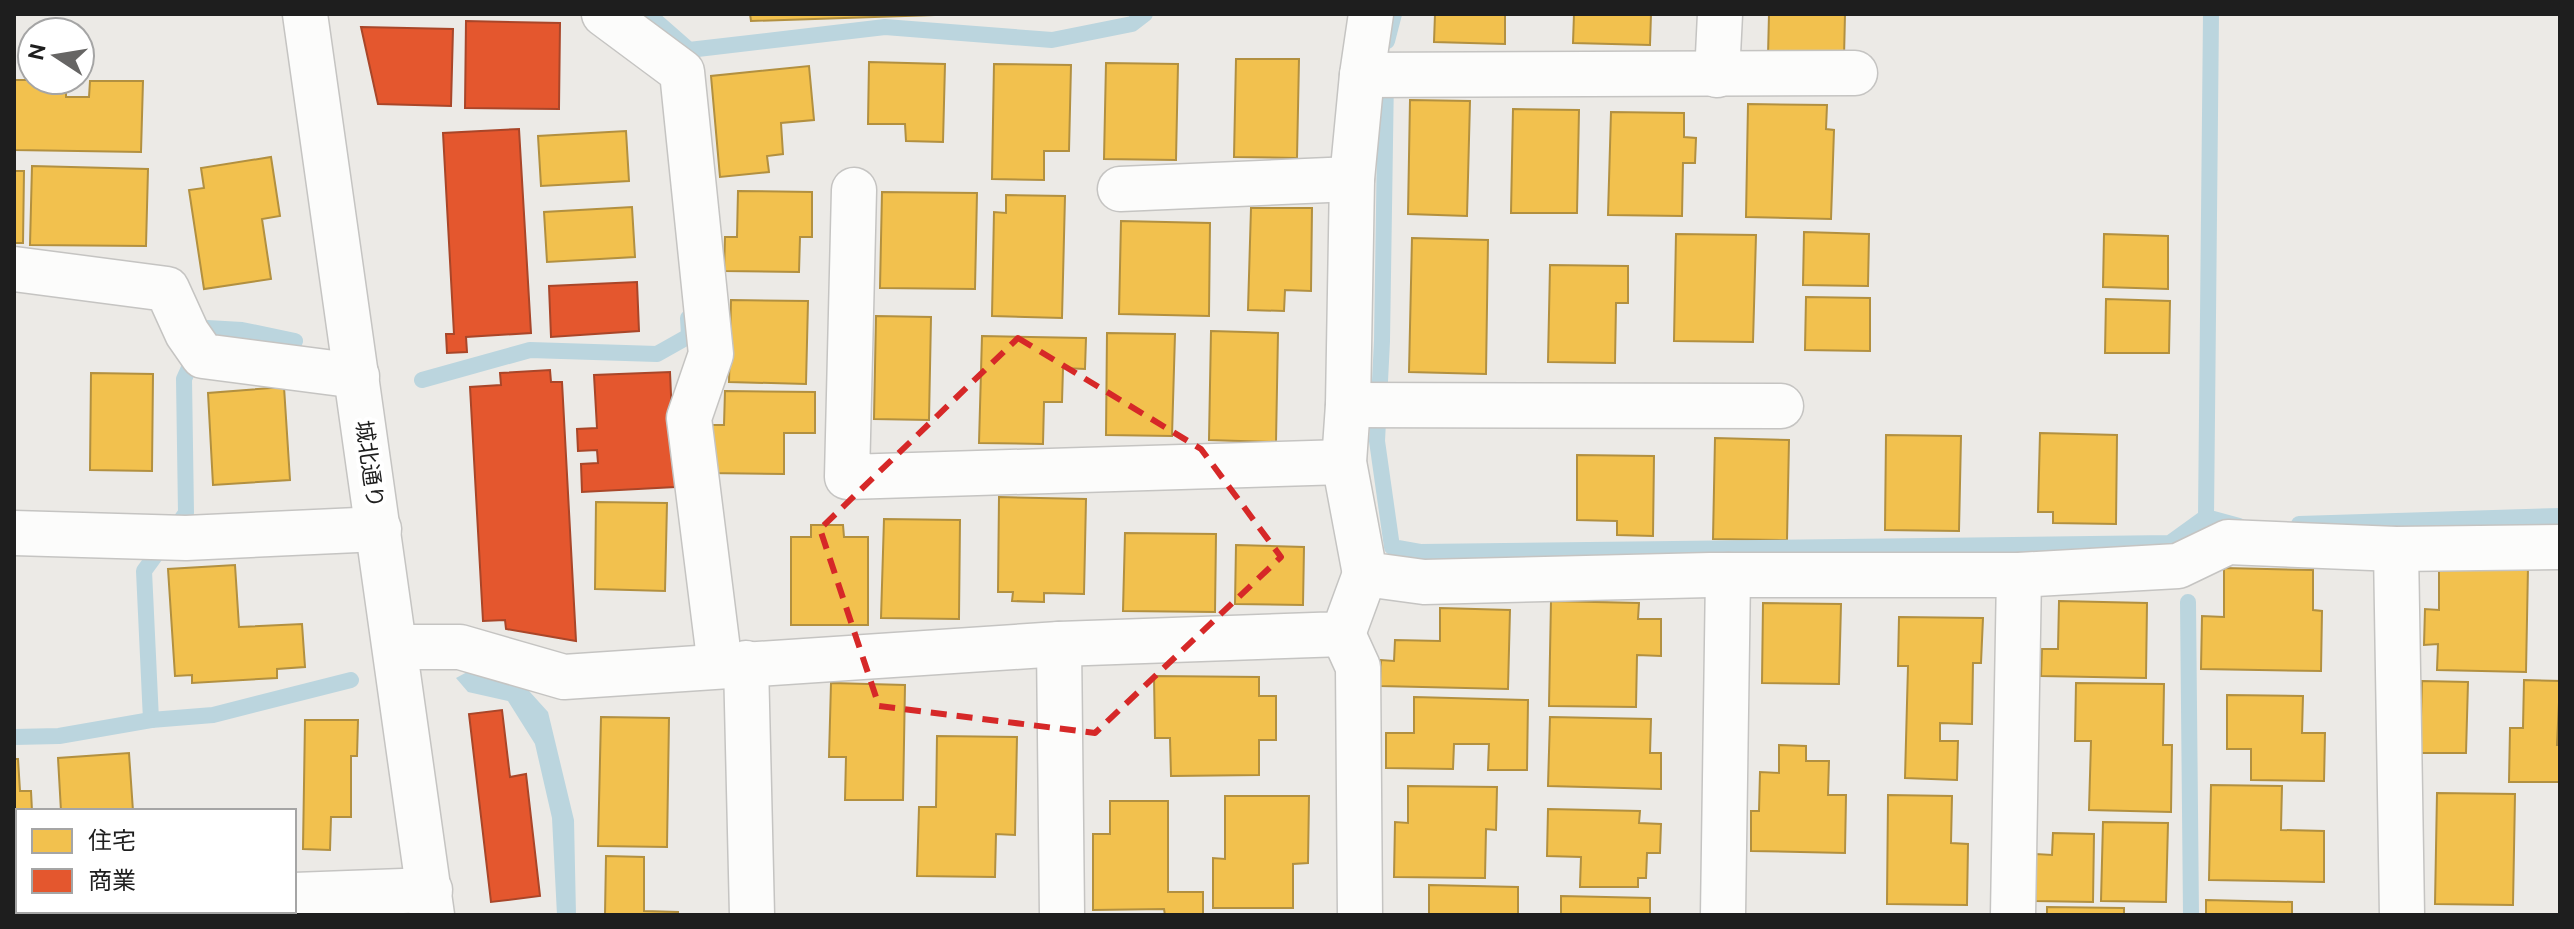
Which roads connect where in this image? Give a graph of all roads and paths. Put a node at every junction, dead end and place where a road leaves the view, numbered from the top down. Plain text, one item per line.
1 (305, 14) edge
2 (604, 14) edge
3 (1371, 14) edge
4 (1720, 14) edge
5 (1855, 73) dead end
6 (1362, 75) junction
7 (1717, 75) junction
8 (1352, 179) junction
9 (1120, 189) dead end
10 (854, 190) dead end
11 (14, 269) edge
12 (357, 376) junction
13 (1348, 405) junction
14 (1781, 406) dead end
15 (1344, 462) junction
16 (379, 529) junction
17 (14, 533) edge
18 (2560, 547) edge
19 (2396, 549) junction
20 (1365, 574) junction
21 (1728, 575) junction
22 (2019, 575) junction
23 (1343, 634) junction
24 (1059, 644) junction
25 (395, 647) junction
26 (733, 665) junction
27 (296, 895) edge
28 (431, 903) edge
29 (752, 915) edge
30 (1062, 915) edge
31 (1360, 915) edge
32 (1723, 915) edge
33 (2013, 915) edge
34 (2402, 915) edge

1 - 12 street, 城北通り
2 - 26 street
3 - 6 street
4 - 7 street
5 - 7 street
6 - 7 street
6 - 8 street
8 - 9 street
8 - 13 street
10 - 15 street
11 - 12 street
12 - 16 street, 城北通り
13 - 14 street
13 - 15 street
15 - 20 street
16 - 17 street
16 - 25 street, 城北通り
18 - 19 street
19 - 22 street
19 - 34 street
20 - 21 street
20 - 23 street
21 - 22 street
21 - 32 street
22 - 33 street
23 - 24 street
23 - 31 street
24 - 26 street
24 - 30 street
25 - 26 street
25 - 28 street, 城北通り
26 - 29 street
27 - 28 street

